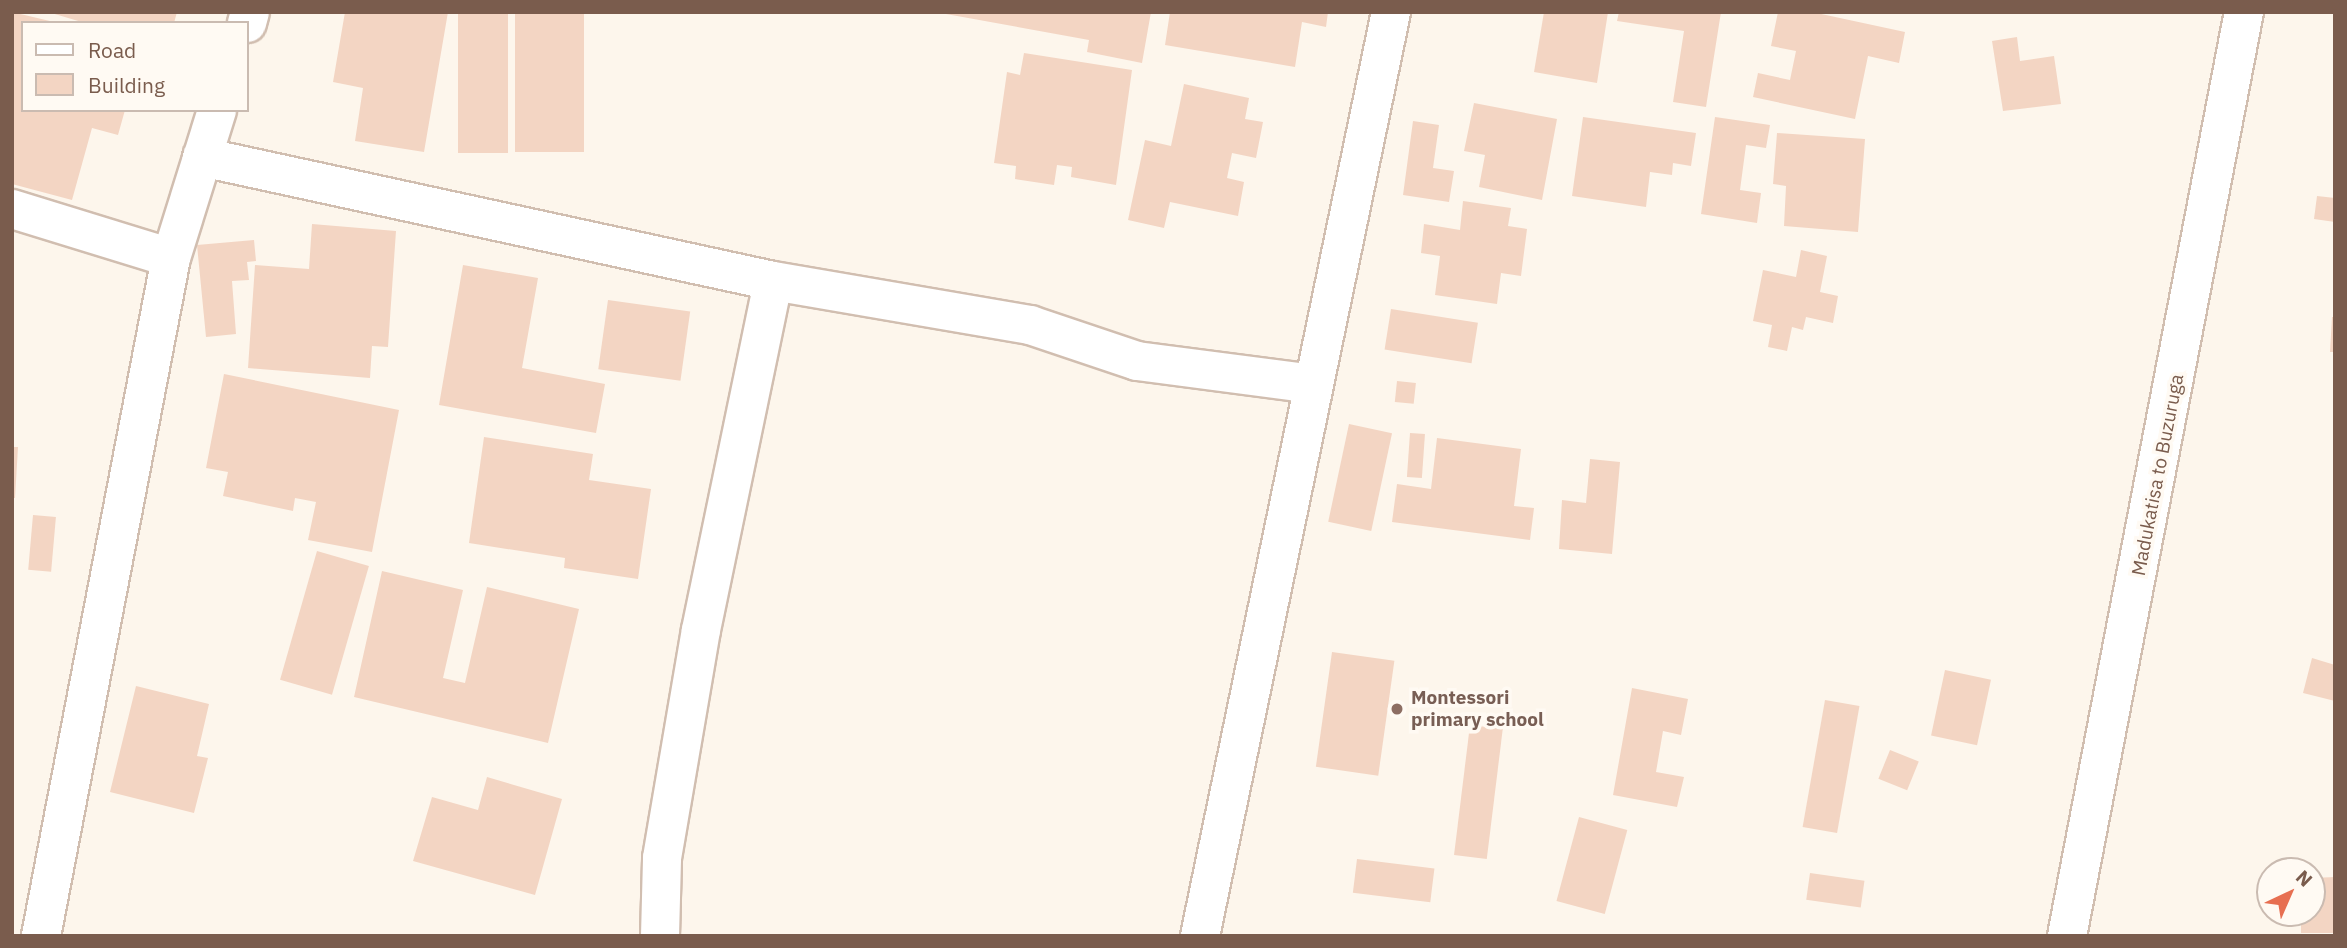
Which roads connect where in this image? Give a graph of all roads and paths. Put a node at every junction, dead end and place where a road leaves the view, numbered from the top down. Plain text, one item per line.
1 (1391, 12) edge
2 (2244, 12) edge
3 (216, 112) edge
4 (202, 157) junction
5 (12, 209) edge
6 (171, 258) junction
7 (773, 281) junction
8 (1313, 384) junction
9 (41, 936) edge
10 (660, 936) edge
11 (1200, 936) edge
12 (2067, 936) edge

1 - 8 street
2 - 12 street, Madukatisa to Buzuruga
3 - 4 street
4 - 6 street
4 - 7 street
5 - 6 street
6 - 9 street
7 - 8 street
7 - 10 street
8 - 11 street

